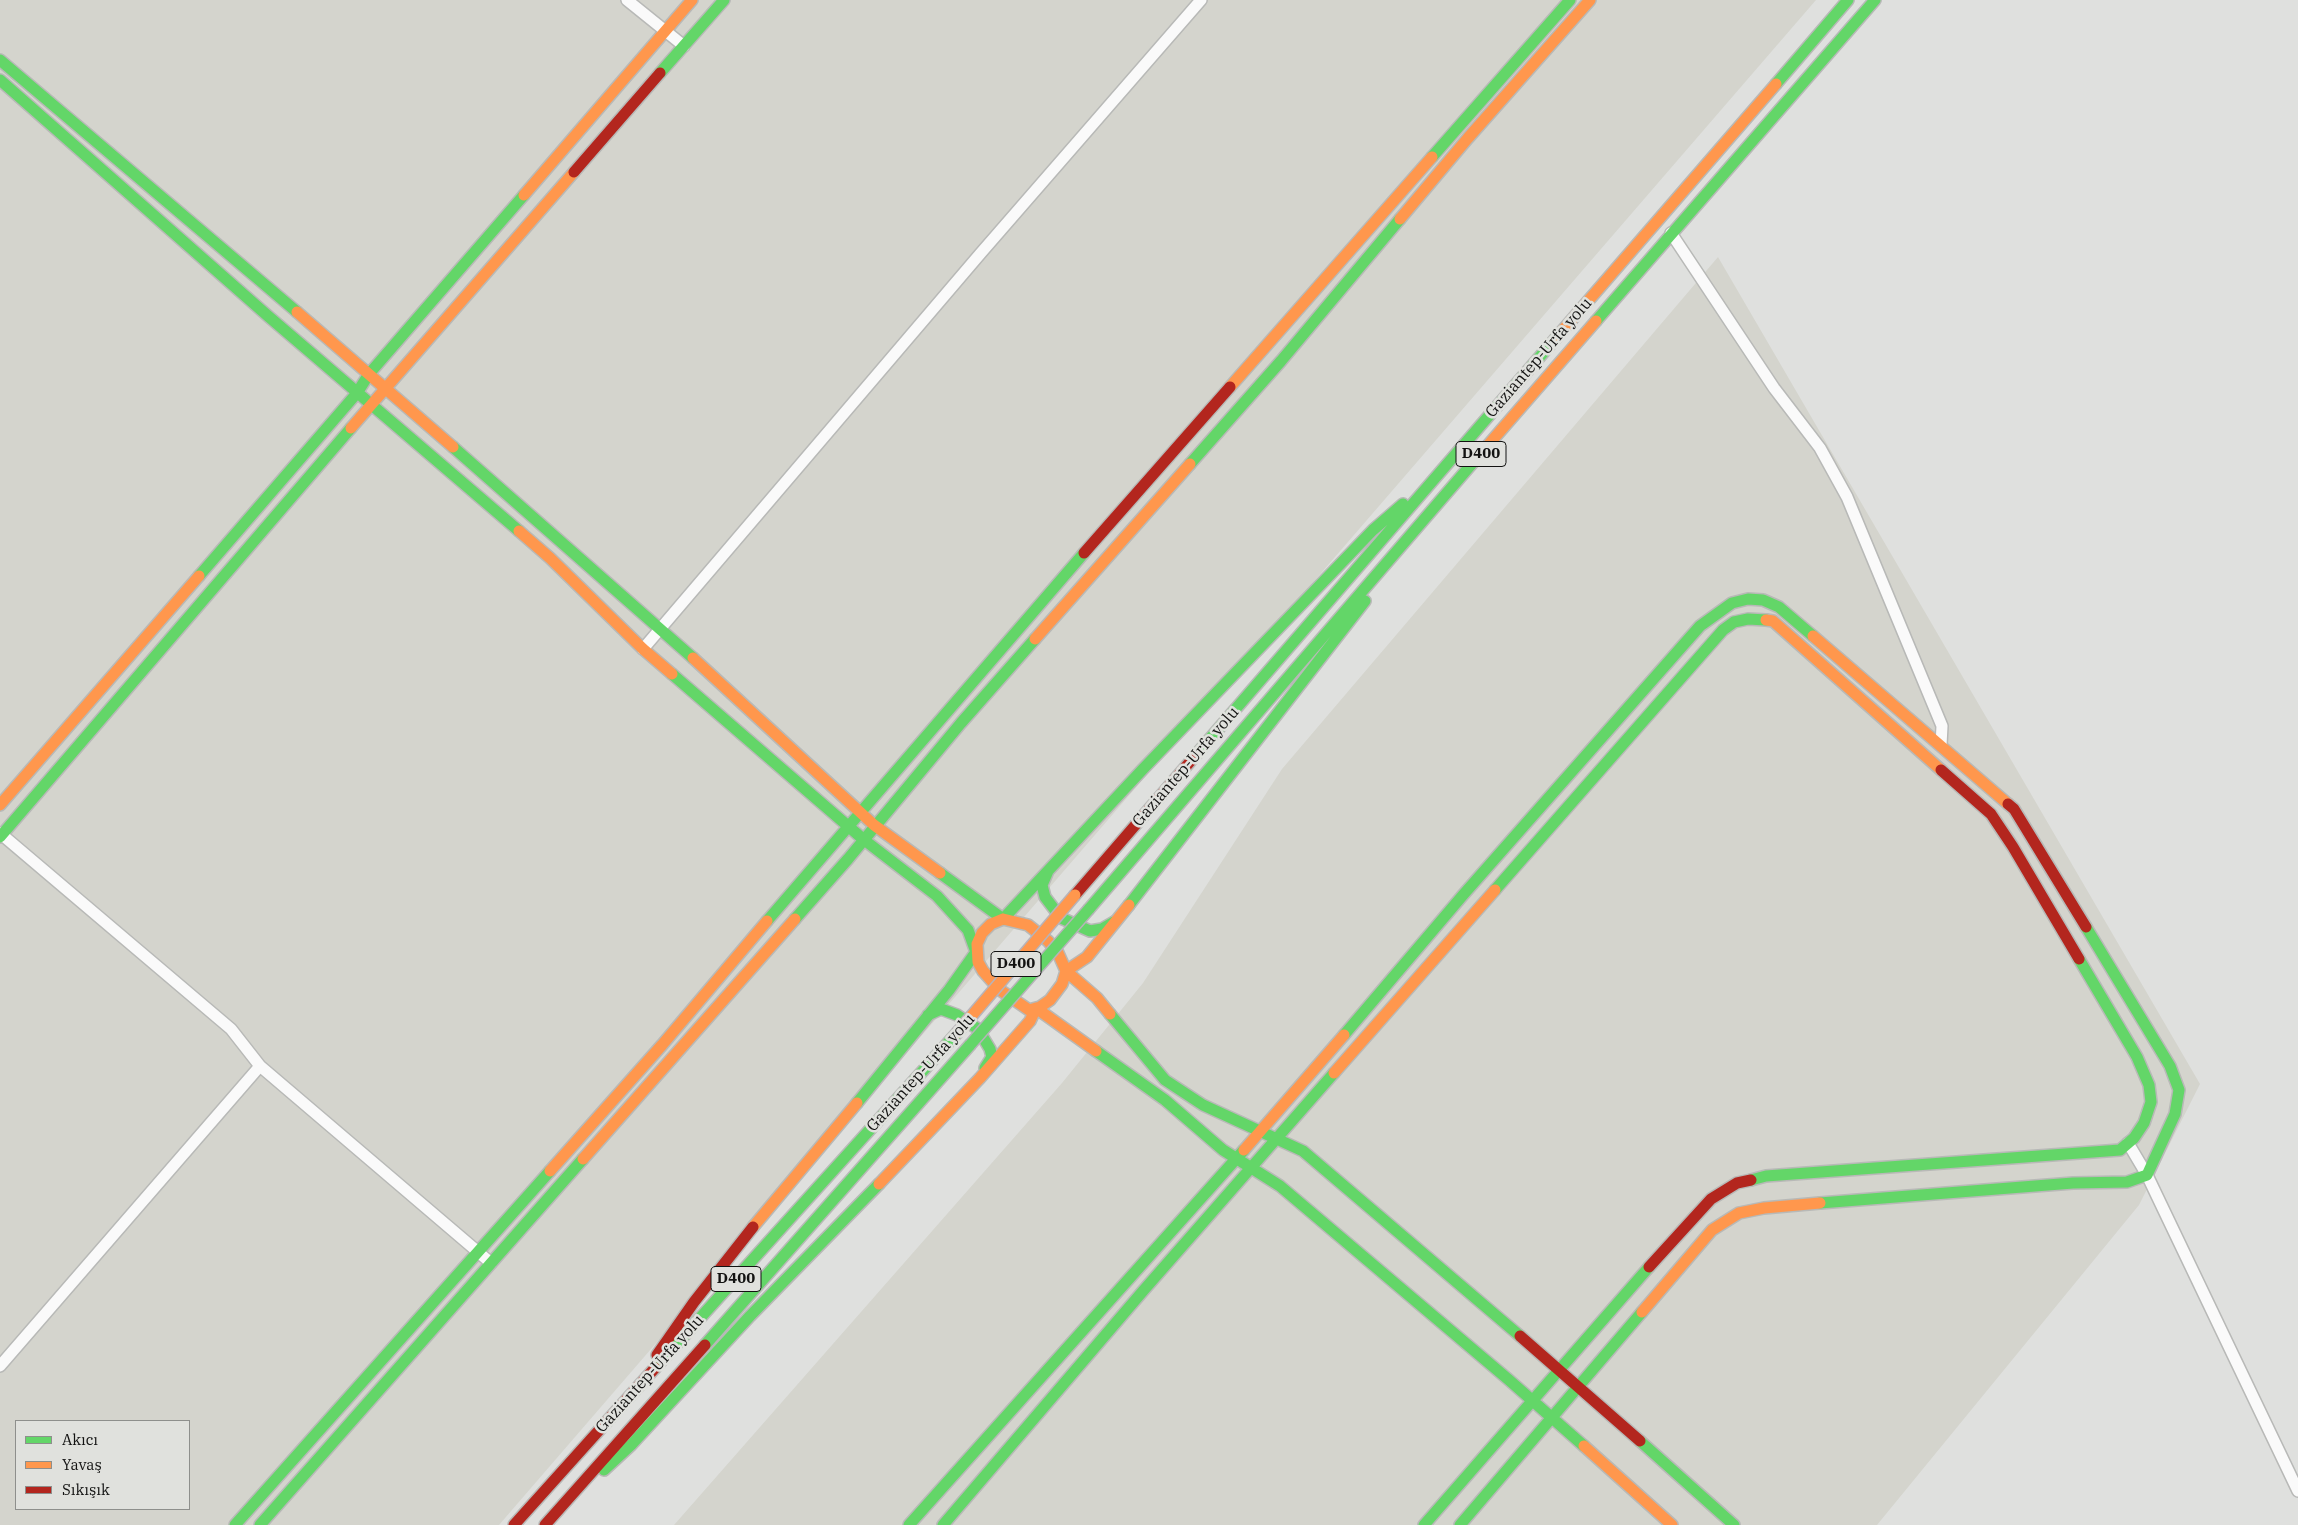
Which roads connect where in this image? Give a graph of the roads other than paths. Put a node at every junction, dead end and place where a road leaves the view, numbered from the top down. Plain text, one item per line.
1 (627, 0) edge
2 (692, 0) edge
3 (724, 0) edge
4 (1201, 0) edge
5 (1570, 0) edge
6 (1590, 0) edge
7 (1848, 0) edge
8 (1876, 0) edge
9 (665, 30) junction
10 (684, 46) junction
11 (0, 60) edge
12 (0, 80) edge
13 (1672, 233) junction
14 (369, 374) junction
15 (386, 388) junction
16 (357, 393) junction
17 (371, 405) junction
18 (1446, 466) junction
19 (1389, 561) junction
20 (660, 627) junction
21 (643, 649) junction
22 (1941, 745) junction
23 (0, 805) edge
24 (859, 812) junction
25 (874, 825) junction
26 (849, 826) junction
27 (1, 835) edge
28 (863, 839) junction
29 (1048, 870) junction
30 (1003, 919) junction
31 (1116, 921) junction
32 (976, 952) junction
33 (1066, 972) junction
34 (1036, 1008) junction
35 (928, 1015) junction
36 (260, 1066) junction
37 (980, 1078) junction
38 (1261, 1132) junction
39 (1277, 1139) junction
40 (2128, 1143) junction
41 (1236, 1158) junction
42 (1251, 1168) junction
43 (2147, 1175) junction
44 (479, 1252) junction
45 (491, 1263) junction
46 (0, 1366) edge
47 (1559, 1369) junction
48 (1580, 1387) junction
49 (1532, 1401) junction
50 (623, 1404) junction
51 (1552, 1418) junction
52 (2298, 1491) edge
53 (547, 1523) edge
54 (234, 1525) edge
55 (260, 1525) edge
56 (514, 1525) edge
57 (909, 1525) edge
58 (943, 1525) edge
59 (1424, 1525) edge
60 (1460, 1525) edge
61 (1672, 1525) edge
62 (1734, 1525) edge

1 - 9 street
2 - 9 main road
3 - 10 main road
4 - 20 street
5 - 24 main road
6 - 25 main road
7 - 18 main road, Gaziantep-Urfa yolu / D400
8 - 13 main road, Gaziantep-Urfa yolu / D400
9 - 10 street
9 - 14 main road
10 - 15 main road
11 - 14 main road
12 - 16 main road
13 - 19 main road, Gaziantep-Urfa yolu / D400
13 - 22 street
14 - 15 main road
14 - 16 main road
15 - 17 main road
15 - 20 main road
16 - 17 main road
16 - 23 main road
17 - 21 main road
17 - 27 main road
18 - 29 main road
18 - 50 main road, Gaziantep-Urfa yolu / D400, bridge
19 - 31 main road
19 - 53 main road, Gaziantep-Urfa yolu / D400, bridge
20 - 21 street
20 - 24 main road
21 - 26 main road
22 - 38 main road
22 - 43 main road
24 - 25 main road
24 - 26 main road
25 - 28 main road
25 - 30 main road
26 - 28 main road
26 - 44 main road
27 - 36 street
28 - 32 main road
28 - 45 main road
29 - 30 main road
29 - 31 main road
30 - 32 main road
30 - 33 main road
31 - 33 main road
32 - 34 main road
32 - 35 main road
33 - 34 main road
33 - 38 main road
34 - 37 main road
34 - 41 main road
35 - 37 main road
35 - 50 main road
36 - 44 street
36 - 46 street
37 - 53 main road
38 - 39 main road
38 - 41 main road
39 - 40 main road
39 - 42 main road
39 - 47 main road
40 - 43 street
40 - 47 main road
41 - 42 main road
41 - 57 main road
42 - 49 main road
42 - 58 main road
43 - 48 main road
43 - 52 street
44 - 45 street
44 - 54 main road
45 - 55 main road
47 - 48 main road
47 - 49 main road
48 - 51 main road
48 - 62 main road
49 - 51 main road
49 - 59 main road
50 - 56 main road, Gaziantep-Urfa yolu / D400
51 - 60 main road
51 - 61 main road

